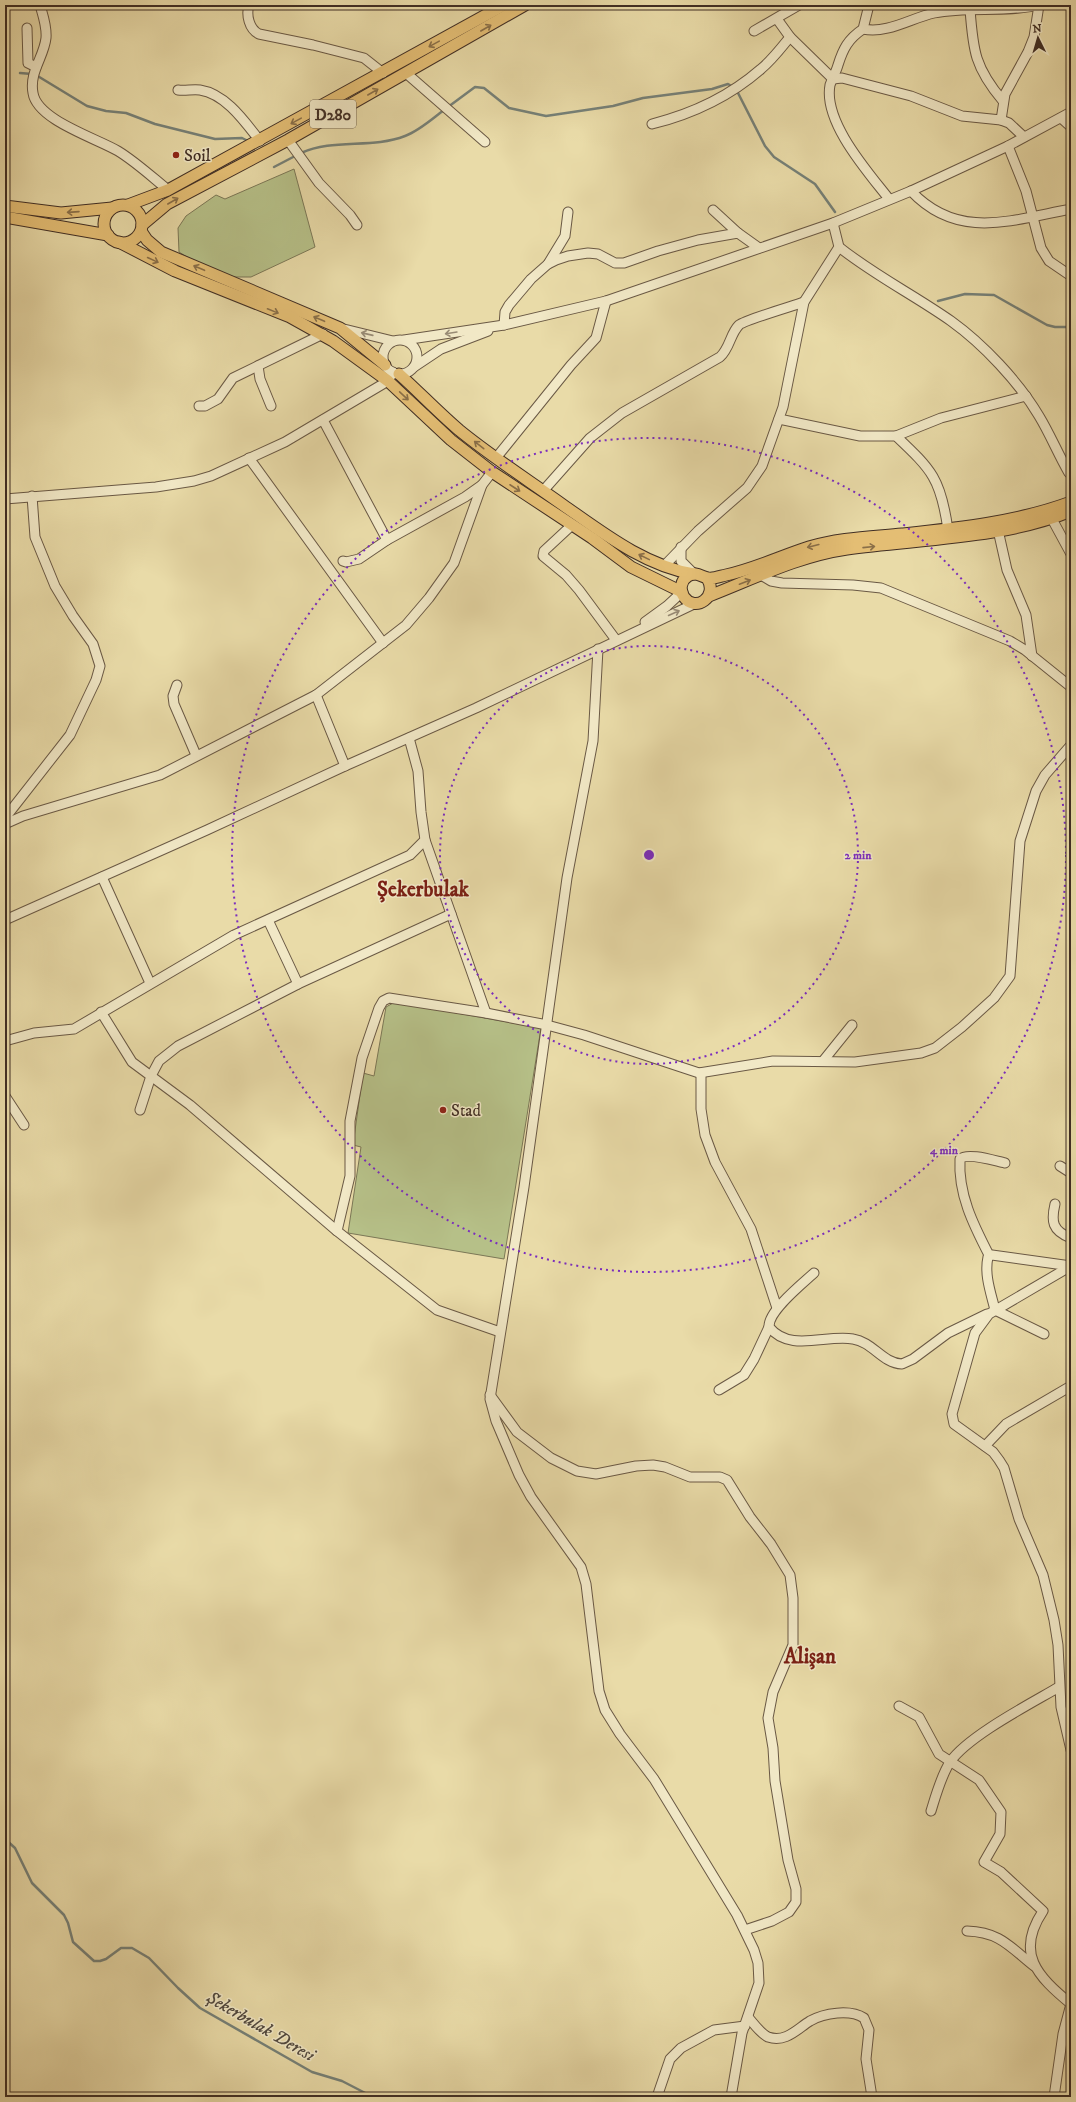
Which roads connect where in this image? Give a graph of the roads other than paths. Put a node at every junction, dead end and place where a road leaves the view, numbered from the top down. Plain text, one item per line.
1 (40, 5) edge
2 (249, 5) edge
3 (504, 5) edge
4 (525, 5) edge
5 (799, 5) edge
6 (868, 5) edge
7 (1039, 5) edge
8 (975, 7) edge
9 (777, 19) junction
10 (27, 28) dead end
11 (863, 29) junction
12 (754, 31) dead end
13 (790, 37) junction
14 (34, 72) junction
15 (383, 73) junction
16 (406, 73) junction
17 (833, 79) junction
18 (178, 90) dead end
19 (1003, 101) junction
20 (1071, 112) edge
21 (1071, 117) edge
22 (1061, 118) junction
23 (1001, 120) junction
24 (652, 124) dead end
25 (1071, 127) edge
26 (1024, 137) junction
27 (288, 140) junction
28 (260, 141) junction
29 (485, 142) dead end
30 (1008, 146) junction
31 (168, 190) junction
32 (911, 191) junction
33 (889, 199) junction
34 (128, 205) junction
35 (5, 206) edge
36 (112, 208) junction
37 (1071, 209) edge
38 (713, 210) dead end
39 (568, 212) dead end
40 (5, 216) edge
41 (1031, 217) junction
42 (833, 223) junction
43 (357, 225) dead end
44 (142, 228) junction
45 (738, 233) junction
46 (108, 235) junction
47 (119, 242) junction
48 (839, 247) junction
49 (759, 248) junction
50 (548, 264) junction
51 (1071, 276) edge
52 (606, 300) junction
53 (804, 302) junction
54 (504, 325) junction
55 (340, 328) junction
56 (323, 334) junction
57 (404, 340) junction
58 (393, 341) junction
59 (258, 366) junction
60 (414, 367) junction
61 (391, 373) junction
62 (1026, 396) junction
63 (199, 406) dead end
64 (271, 406) dead end
65 (779, 419) junction
66 (324, 420) junction
67 (896, 436) junction
68 (250, 458) junction
69 (496, 458) junction
70 (492, 472) junction
71 (1071, 473) edge
72 (482, 485) junction
73 (543, 491) junction
74 (32, 496) junction
75 (5, 499) edge
76 (1071, 502) edge
77 (1071, 510) edge
78 (1052, 519) junction
79 (572, 525) junction
80 (948, 530) junction
81 (998, 530) junction
82 (387, 540) junction
83 (681, 547) junction
84 (1071, 554) edge
85 (343, 561) dead end
86 (664, 566) junction
87 (694, 574) junction
88 (761, 576) junction
89 (707, 578) junction
90 (682, 592) junction
91 (708, 596) junction
92 (696, 603) junction
93 (626, 635) junction
94 (616, 640) junction
95 (383, 644) junction
96 (598, 649) junction
97 (1032, 656) junction
98 (177, 685) dead end
99 (1071, 687) edge
100 (316, 695) junction
101 (409, 738) junction
102 (1071, 745) edge
103 (196, 755) junction
104 (345, 766) junction
105 (5, 818) edge
106 (5, 824) edge
107 (425, 840) junction
108 (102, 877) junction
109 (451, 914) junction
110 (5, 920) edge
111 (268, 920) junction
112 (150, 983) junction
113 (298, 984) junction
114 (101, 1012) junction
115 (486, 1013) junction
116 (547, 1025) junction
117 (852, 1025) dead end
118 (5, 1041) edge
119 (823, 1061) junction
120 (701, 1073) junction
121 (151, 1076) junction
122 (5, 1096) edge
123 (140, 1110) dead end
124 (24, 1125) dead end
125 (1005, 1163) dead end
126 (1060, 1166) dead end
127 (1071, 1173) edge
128 (1054, 1204) dead end
129 (337, 1231) junction
130 (1071, 1238) edge
131 (989, 1255) junction
132 (1071, 1266) edge
133 (814, 1273) dead end
134 (777, 1308) junction
135 (992, 1312) junction
136 (769, 1327) junction
137 (500, 1332) junction
138 (1044, 1334) dead end
139 (1071, 1386) edge
140 (719, 1390) dead end
141 (490, 1395) junction
142 (985, 1446) junction
143 (1059, 1687) junction
144 (899, 1706) dead end
145 (1071, 1750) edge
146 (951, 1761) junction
147 (931, 1811) dead end
148 (745, 1930) junction
149 (967, 1931) dead end
150 (1035, 1967) junction
151 (1071, 2004) edge
152 (746, 2022) junction
153 (657, 2097) edge
154 (731, 2097) edge
155 (872, 2097) edge
156 (1054, 2097) edge

1 - 14 street
2 - 15 street
3 -> 15 main road, D280
16 -> 4 main road, D280
5 - 9 street
6 - 11 street
7 - 8 street
7 - 19 street
8 - 11 street
8 - 19 street
9 - 12 street
9 - 13 street
10 - 14 street
11 - 17 street
13 - 17 street
13 - 24 street
14 - 31 street
15 -> 28 main road, D280
27 -> 16 main road, D280
16 - 29 street
17 - 23 street
17 - 33 street
18 - 28 street
19 - 23 street
20 - 22 street
21 - 22 street
22 - 25 street
22 - 26 street
23 - 26 street
26 - 30 street
27 - 43 street
44 -> 27 main road, D280
28 - 31 main road, D280
30 - 32 street
30 - 41 street
31 - 34 main road, D280
32 - 33 street
32 - 41 street
33 - 42 street
34 - 36 main road, D280
34 - 44 main road
36 -> 35 main road, D280
36 - 46 main road
37 - 41 street
38 - 45 street
39 - 50 street
40 - 46 main road
41 - 51 street
42 - 48 street
42 - 49 street
44 - 47 main road, D280
55 -> 44 main road
45 - 49 street
45 - 50 street
46 - 47 main road
47 -> 56 main road
48 - 53 street
48 - 62 street
49 - 52 street
50 - 54 street
52 - 54 street
52 - 69 street
53 - 65 street
53 - 73 street
54 -> 57 street
54 - 60 street
58 -> 55 street
55 - 61 main road
56 - 59 street
56 - 61 main road
57 - 58 street
57 - 60 street
58 - 61 street
59 - 63 street
59 - 64 street
60 - 61 street
61 - 66 street
69 -> 61 main road
61 -> 70 main road
62 - 67 street
62 - 71 street
65 - 67 street
65 - 83 street
66 - 68 street
66 - 82 street
67 - 80 street
68 - 74 street
68 - 95 street
69 - 73 main road
70 - 72 street
70 -> 79 main road
72 - 82 street
72 - 95 street
86 -> 73 main road
74 - 75 street
74 - 105 street
76 - 80 main road
77 - 78 main road
78 - 81 main road
78 - 84 street
79 - 90 main road
79 - 94 street
80 -> 89 main road
88 -> 81 main road
81 - 97 street
82 - 85 street
83 - 86 street
83 - 87 street
86 - 87 main road
87 - 89 main road
87 - 90 main road
91 -> 88 main road
88 - 97 street
89 - 91 main road
90 - 92 main road
90 - 93 street
91 - 92 main road
93 -> 92 street
93 - 94 street
94 - 96 street
95 - 100 street
96 - 101 street
96 - 116 street
97 - 99 street
98 - 103 street
100 - 103 street
100 - 104 street
101 - 104 street
101 - 107 street
102 - 119 street
103 - 106 street
104 - 108 street
107 - 109 street
107 - 111 street
108 - 110 street
108 - 112 street
109 - 113 street
109 - 115 street
111 - 112 street
111 - 113 street
112 - 114 street
113 - 121 street
114 - 118 street
114 - 121 street
115 - 116 street
115 - 129 street
116 - 120 street
116 - 137 street
117 - 119 street
119 - 120 street
120 - 134 street
121 - 123 street
121 - 129 street
122 - 124 street
125 - 131 street
126 - 127 street
128 - 130 street
129 - 137 street
131 - 132 street
131 - 135 street
132 - 135 street
133 - 134 street
134 - 136 street
135 - 136 street
135 - 138 street
135 - 142 street
136 - 140 street
137 - 141 street
139 - 142 street
141 - 148 street
141 - 148 street
142 - 143 street
143 - 145 street
143 - 146 street
144 - 146 street
146 - 147 street
146 - 150 street
148 - 152 street
149 - 150 street
150 - 151 street
151 - 156 street
152 - 153 street
152 - 154 street
152 - 155 street

